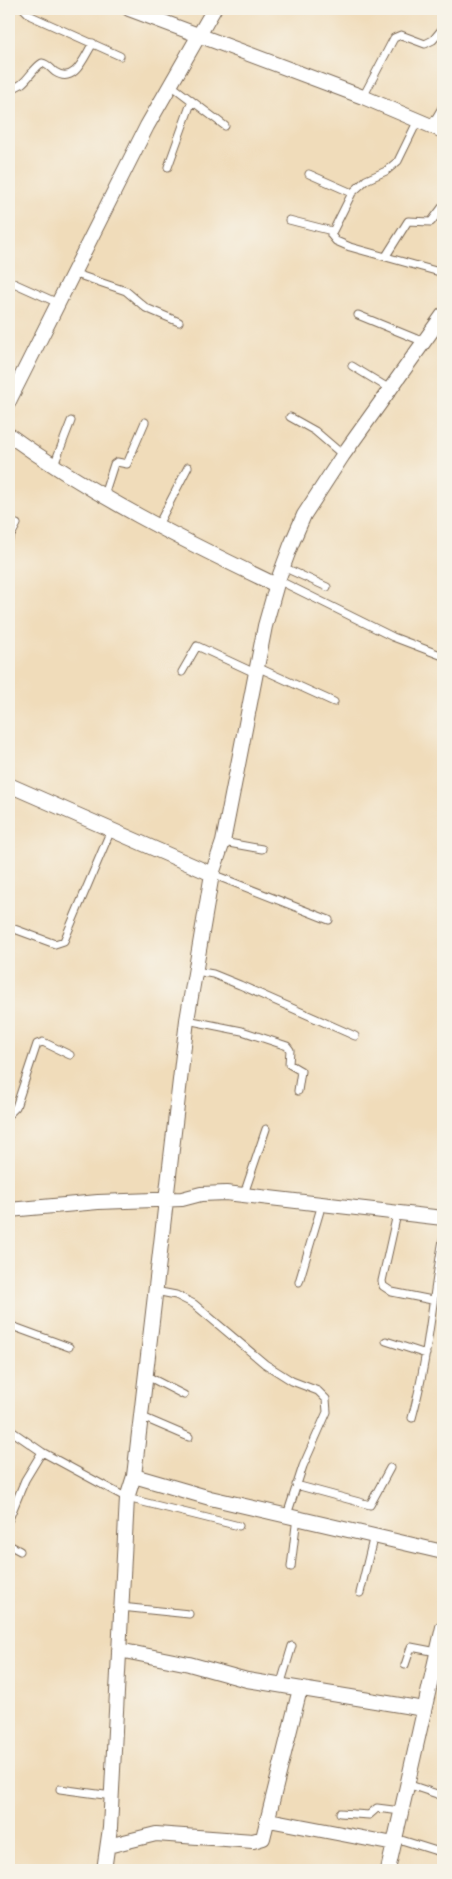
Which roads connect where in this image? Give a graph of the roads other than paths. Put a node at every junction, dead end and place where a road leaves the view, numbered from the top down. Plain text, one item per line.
1 (24, 9) edge
2 (129, 9) edge
3 (214, 9) edge
4 (443, 28) edge
5 (200, 36) junction
6 (93, 43) junction
7 (120, 56) dead end
8 (171, 85) junction
9 (9, 86) edge
10 (363, 97) junction
11 (191, 103) junction
12 (443, 106) edge
13 (418, 120) junction
14 (225, 126) dead end
15 (437, 128) edge
16 (168, 167) dead end
17 (309, 174) dead end
18 (352, 192) junction
19 (443, 206) edge
20 (436, 218) junction
21 (289, 220) dead end
22 (443, 222) edge
23 (332, 231) junction
24 (386, 256) junction
25 (73, 273) junction
26 (443, 273) edge
27 (9, 281) edge
28 (58, 303) junction
29 (358, 315) dead end
30 (443, 315) edge
31 (179, 322) dead end
32 (424, 342) junction
33 (352, 366) dead end
34 (390, 389) junction
35 (9, 401) edge
36 (290, 417) dead end
37 (71, 421) dead end
38 (145, 422) dead end
39 (9, 434) edge
40 (342, 455) junction
41 (54, 465) junction
42 (188, 467) dead end
43 (104, 495) junction
44 (17, 524) dead end
45 (157, 527) junction
46 (9, 539) edge
47 (279, 577) junction
48 (327, 587) dead end
49 (443, 656) edge
50 (256, 670) junction
51 (182, 672) dead end
52 (334, 702) dead end
53 (9, 785) edge
54 (111, 830) junction
55 (223, 842) junction
56 (262, 849) dead end
57 (212, 874) junction
58 (330, 920) dead end
59 (9, 927) edge
60 (196, 971) junction
61 (188, 1020) junction
62 (355, 1036) dead end
63 (70, 1055) dead end
64 (298, 1090) dead end
65 (9, 1114) edge
66 (266, 1129) dead end
67 (244, 1194) junction
68 (165, 1198) junction
69 (322, 1204) junction
70 (9, 1210) edge
71 (397, 1214) junction
72 (443, 1218) edge
73 (443, 1240) edge
74 (300, 1282) dead end
75 (154, 1290) junction
76 (432, 1300) junction
77 (9, 1325) edge
78 (386, 1341) dead end
79 (69, 1347) dead end
80 (426, 1354) junction
81 (145, 1375) junction
82 (184, 1395) dead end
83 (140, 1416) junction
84 (412, 1418) dead end
85 (13, 1432) dead end
86 (189, 1437) dead end
87 (42, 1452) junction
88 (390, 1468) dead end
89 (296, 1485) junction
90 (130, 1487) junction
91 (9, 1519) edge
92 (294, 1522) junction
93 (239, 1526) dead end
94 (373, 1539) junction
95 (9, 1545) edge
96 (20, 1551) dead end
97 (443, 1552) edge
98 (291, 1567) dead end
99 (360, 1592) dead end
100 (121, 1607) junction
101 (189, 1614) dead end
102 (443, 1627) edge
103 (292, 1646) dead end
104 (119, 1650) junction
105 (437, 1652) junction
106 (406, 1666) dead end
107 (280, 1686) junction
108 (300, 1689) junction
109 (424, 1708) junction
110 (408, 1784) junction
111 (60, 1789) dead end
112 (112, 1796) junction
113 (443, 1796) edge
114 (401, 1811) junction
115 (340, 1813) dead end
116 (269, 1820) junction
117 (394, 1841) junction
118 (108, 1846) junction
119 (443, 1853) edge
120 (104, 1870) edge
121 (388, 1870) edge

1 - 6 lane
2 - 5 street
3 - 5 street
4 - 10 lane
5 - 8 street
5 - 10 street
6 - 7 lane
6 - 9 lane
8 - 11 lane
8 - 25 street
10 - 13 street
11 - 14 lane
11 - 16 lane
12 - 15 lane
13 - 15 street
13 - 18 lane
17 - 18 lane
18 - 23 lane
19 - 20 lane
20 - 22 lane
20 - 24 lane
21 - 23 lane
23 - 24 lane
24 - 26 lane
25 - 28 street
25 - 31 lane
27 - 28 lane
28 - 35 street
29 - 32 lane
30 - 32 street
32 - 34 street
33 - 34 lane
34 - 40 street
36 - 40 lane
37 - 41 lane
38 - 43 lane
39 - 41 street
40 - 47 street
41 - 43 street
42 - 45 lane
43 - 45 street
44 - 46 lane
45 - 47 street
47 - 48 lane
47 - 49 lane
47 - 50 street
50 - 51 lane
50 - 52 lane
50 - 55 street
53 - 54 street
54 - 57 street
54 - 59 lane
55 - 56 lane
55 - 57 street
57 - 58 lane
57 - 60 street
60 - 61 street
60 - 62 lane
61 - 64 lane
61 - 68 street
63 - 65 lane
66 - 67 lane
67 - 68 street
67 - 69 street
68 - 70 street
68 - 75 street
69 - 71 street
69 - 74 lane
71 - 72 street
71 - 76 lane
73 - 76 lane
75 - 81 street
75 - 89 lane
76 - 80 lane
77 - 79 lane
78 - 80 lane
80 - 84 lane
81 - 82 lane
81 - 83 street
83 - 86 lane
83 - 90 street
85 - 87 lane
87 - 90 lane
87 - 91 lane
88 - 89 lane
89 - 92 lane
90 - 92 street
90 - 93 lane
90 - 100 street
92 - 94 street
92 - 98 lane
94 - 97 street
94 - 99 lane
95 - 96 lane
100 - 101 lane
100 - 104 street
102 - 105 street
103 - 107 lane
104 - 107 street
104 - 112 street
105 - 106 lane
105 - 109 street
107 - 108 street
108 - 109 street
108 - 116 street
109 - 110 street
110 - 113 lane
110 - 114 street
111 - 112 lane
112 - 118 street
114 - 115 lane
114 - 117 street
116 - 117 street
116 - 118 street
117 - 119 lane
117 - 121 street
118 - 120 street

